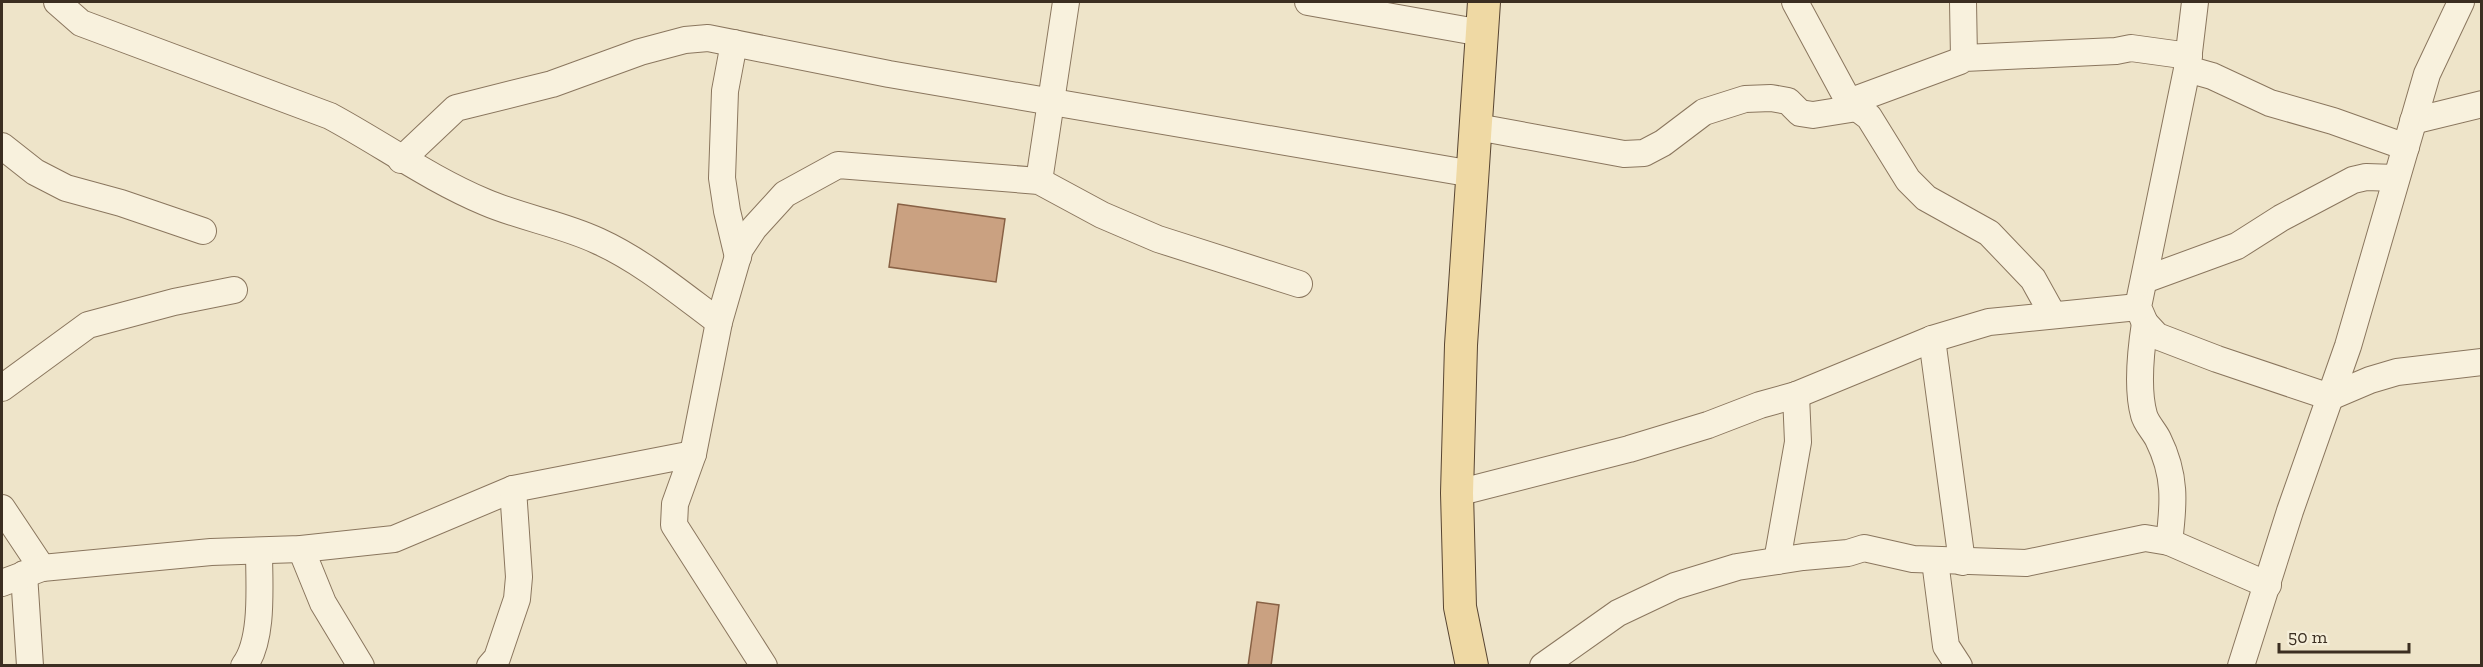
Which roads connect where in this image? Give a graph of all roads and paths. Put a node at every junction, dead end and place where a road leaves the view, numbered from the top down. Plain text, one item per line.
1 (57, 2) edge
2 (1066, 2) edge
3 (1308, 2) edge
4 (1484, 2) edge
5 (1795, 2) edge
6 (1963, 2) edge
7 (2195, 2) edge
8 (2461, 2) edge
9 (1482, 33) junction
10 (734, 43) junction
11 (1964, 58) junction
12 (2188, 62) junction
13 (1051, 101) junction
14 (2481, 104) edge
15 (1853, 105) junction
16 (2413, 122) junction
17 (1477, 127) junction
18 (2, 146) edge
19 (2406, 147) junction
20 (401, 160) junction
21 (1473, 174) junction
22 (2397, 178) junction
23 (1039, 182) junction
24 (203, 231) dead end
25 (738, 257) junction
26 (2144, 280) junction
27 (1299, 284) dead end
28 (234, 290) dead end
29 (2053, 315) junction
30 (2142, 315) junction
31 (719, 322) junction
32 (1932, 339) junction
33 (2481, 362) edge
34 (2, 388) edge
35 (1796, 395) junction
36 (2330, 397) junction
37 (693, 454) junction
38 (513, 489) junction
39 (1456, 493) junction
40 (2, 508) edge
41 (2169, 542) junction
42 (302, 549) junction
43 (259, 551) junction
44 (1777, 561) junction
45 (1935, 561) junction
46 (1962, 562) junction
47 (23, 575) edge
48 (2268, 585) junction
49 (30, 666) edge
50 (244, 666) edge
51 (361, 666) edge
52 (490, 666) edge
53 (764, 666) edge
54 (1472, 666) edge
55 (1543, 666) edge
56 (1959, 666) edge
57 (2241, 666) edge

1 - 20 street
2 - 13 street
3 - 9 street
4 - 9 main road
5 - 15 street
6 - 11 street
7 - 12 street
8 - 16 street
9 - 17 main road
10 - 13 street
10 - 20 street
10 - 25 street
11 - 12 street
11 - 15 street
12 - 19 street
12 - 26 street
13 - 21 street
13 - 23 street
14 - 16 street
15 - 17 street
15 - 29 street
16 - 19 street
17 - 21 main road
18 - 24 street
19 - 22 street
20 - 31 street
21 - 39 main road
22 - 26 street
22 - 36 street
23 - 25 street
23 - 27 street
25 - 31 street
26 - 30 street
28 - 34 street
29 - 30 street
29 - 32 street
30 - 36 street
30 - 41 street
31 - 37 street
32 - 35 street
32 - 46 street
33 - 36 street
35 - 39 street
35 - 44 street
36 - 48 street
37 - 38 street
37 - 53 street
38 - 42 street
38 - 52 street
39 - 54 main road
40 - 47 street
41 - 46 street
41 - 48 street
42 - 43 street
42 - 51 street
43 - 47 street
43 - 50 street
44 - 45 street
44 - 55 street
45 - 46 street
45 - 56 street
47 - 49 street
48 - 57 street

